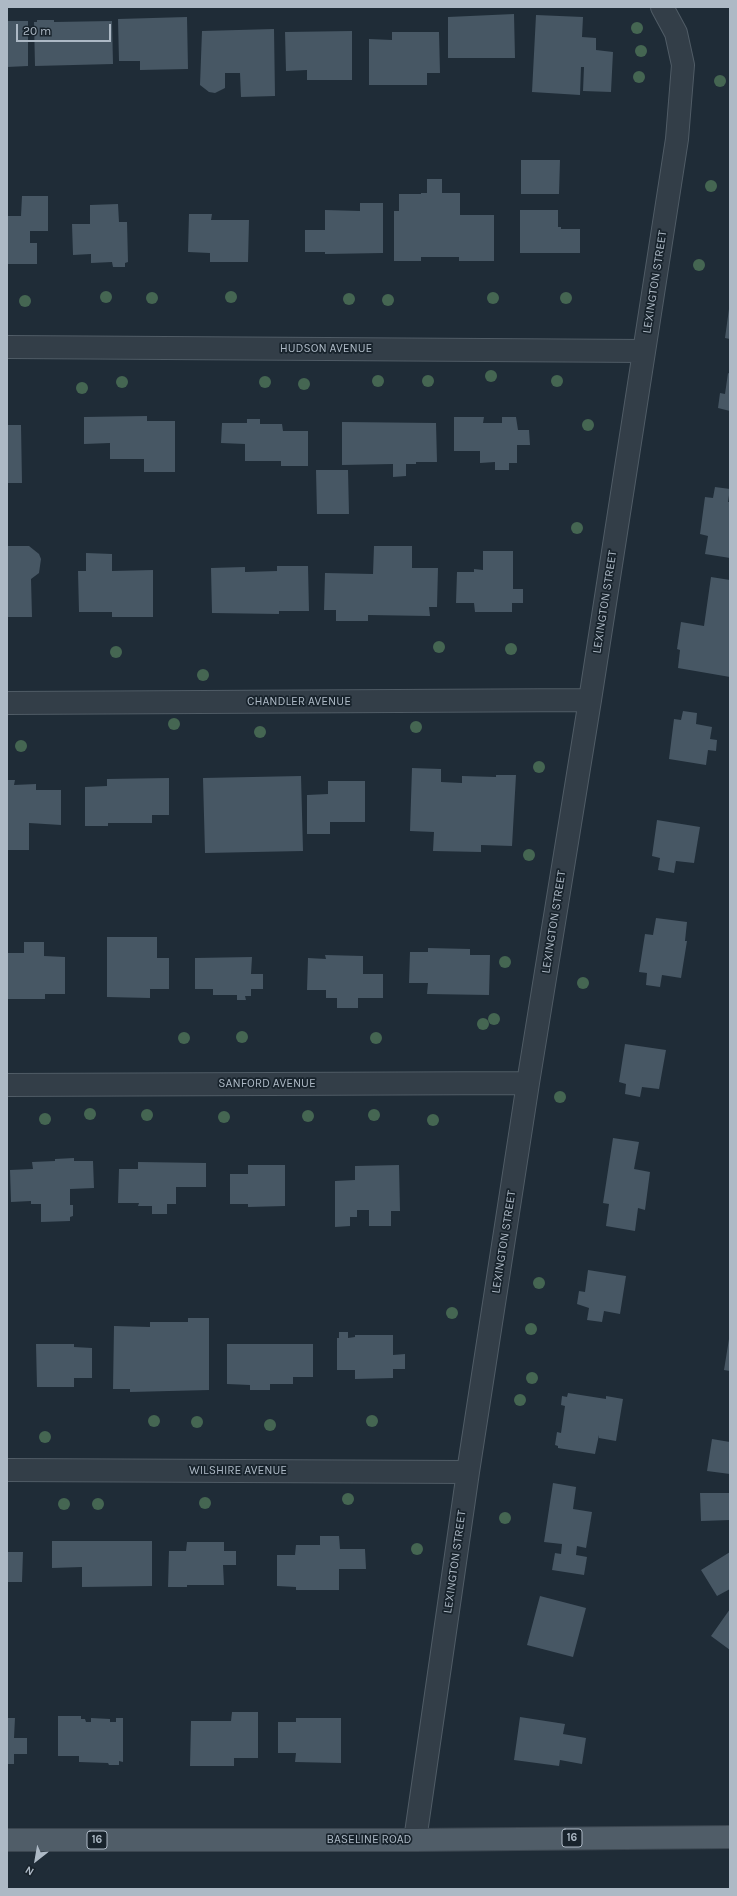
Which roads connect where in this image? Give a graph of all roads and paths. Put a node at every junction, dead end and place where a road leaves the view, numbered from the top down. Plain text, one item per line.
1 (662, 7) edge
2 (7, 347) edge
3 (644, 351) junction
4 (590, 700) junction
5 (7, 703) edge
6 (528, 1083) junction
7 (7, 1085) edge
8 (7, 1470) edge
9 (468, 1472) junction
10 (730, 1837) edge
11 (7, 1840) edge
12 (415, 1840) junction

1 - 3 street, LEXINGTON STREET
2 - 3 street, HUDSON AVENUE
3 - 4 street, LEXINGTON STREET
4 - 5 street, CHANDLER AVENUE
4 - 6 street, LEXINGTON STREET
6 - 7 street, SANFORD AVENUE
6 - 9 street, LEXINGTON STREET
8 - 9 street, WILSHIRE AVENUE
9 - 12 street, LEXINGTON STREET
10 - 12 main road, BASELINE ROAD / 16
11 - 12 main road, BASELINE ROAD / 16

